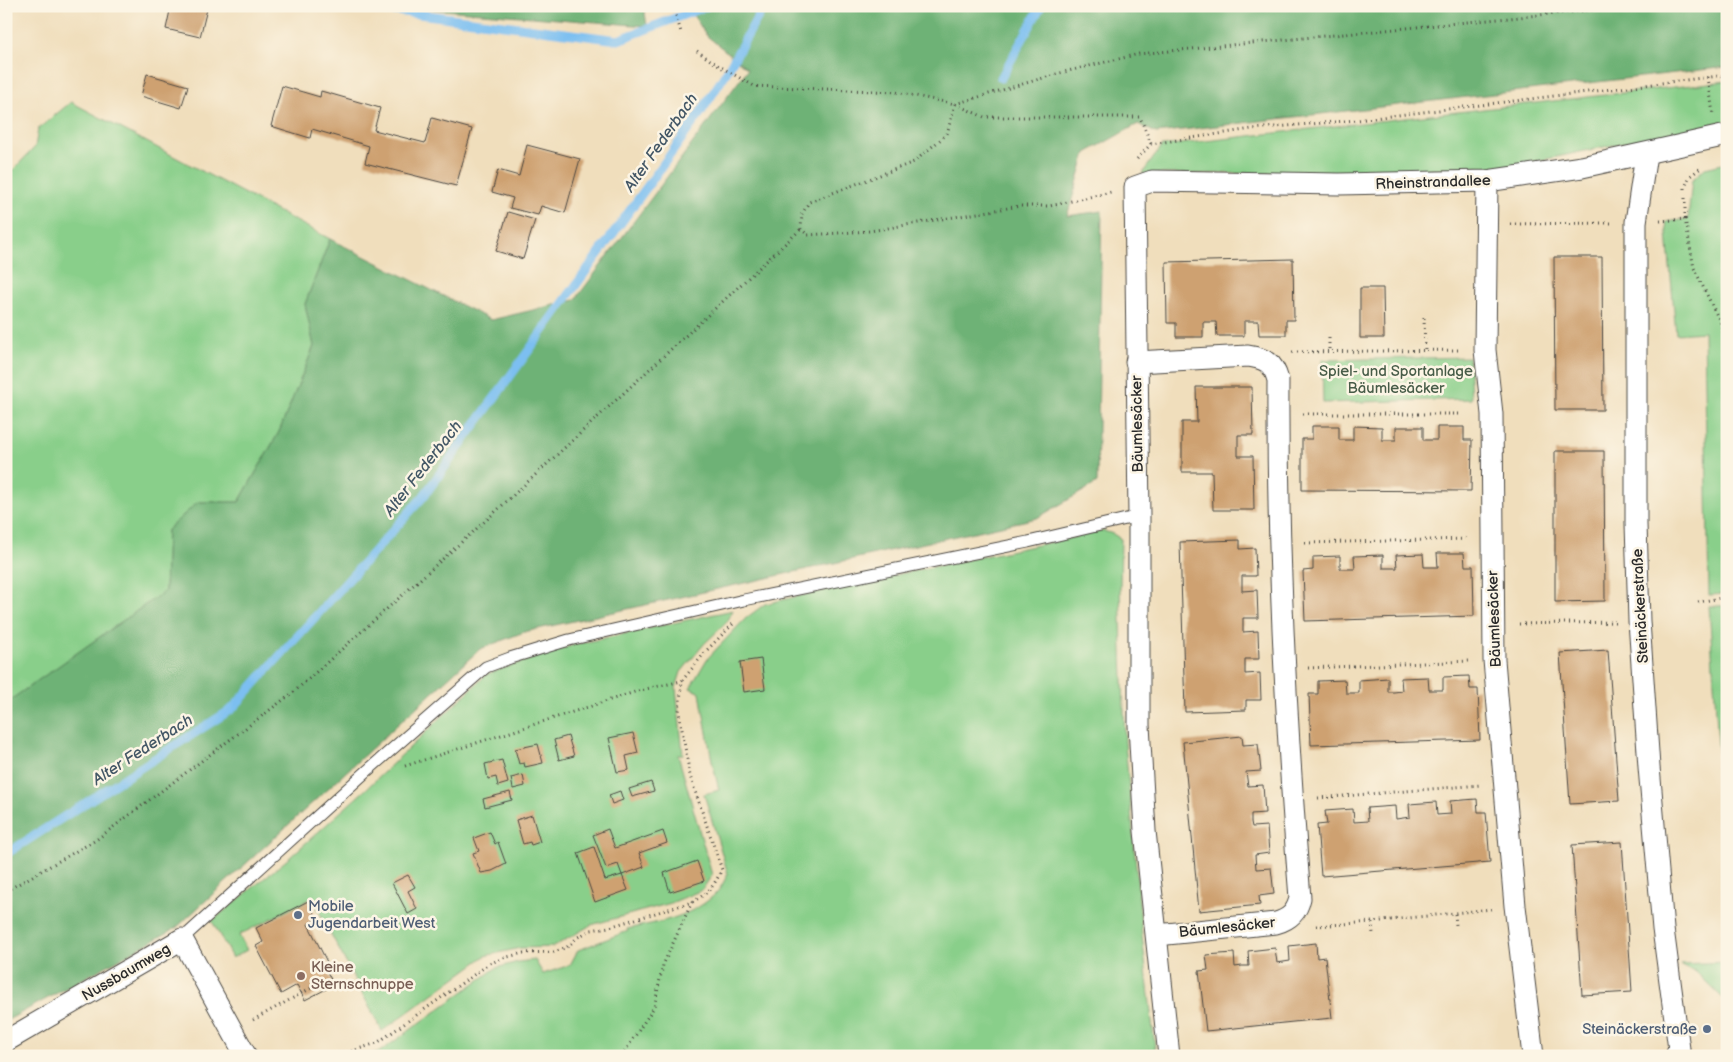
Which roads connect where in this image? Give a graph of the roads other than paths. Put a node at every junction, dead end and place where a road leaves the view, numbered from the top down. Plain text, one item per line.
1 (1722, 136) edge
2 (1646, 154) junction
3 (1487, 181) junction
4 (1135, 187) joint
5 (1136, 362) junction
6 (1138, 516) junction
7 (1157, 935) junction
8 (182, 939) junction
9 (6, 1041) edge
10 (246, 1056) edge
11 (1169, 1056) edge
12 (1533, 1056) edge
13 (1676, 1056) edge

1 - 2 street, Rheinstrandallee
2 - 3 street, Rheinstrandallee
2 - 13 street, Steinäckerstraße
3 - 4 street, Rheinstrandallee
3 - 12 street, Bäumlesäcker
4 - 5 street, Bäumlesäcker
5 - 6 street, Bäumlesäcker
5 - 7 street, Bäumlesäcker
6 - 7 street, Bäumlesäcker
6 - 8 lane
7 - 11 street, Bäumlesäcker
8 - 9 street, Nussbaumweg
8 - 10 street, Nussbaumweg

